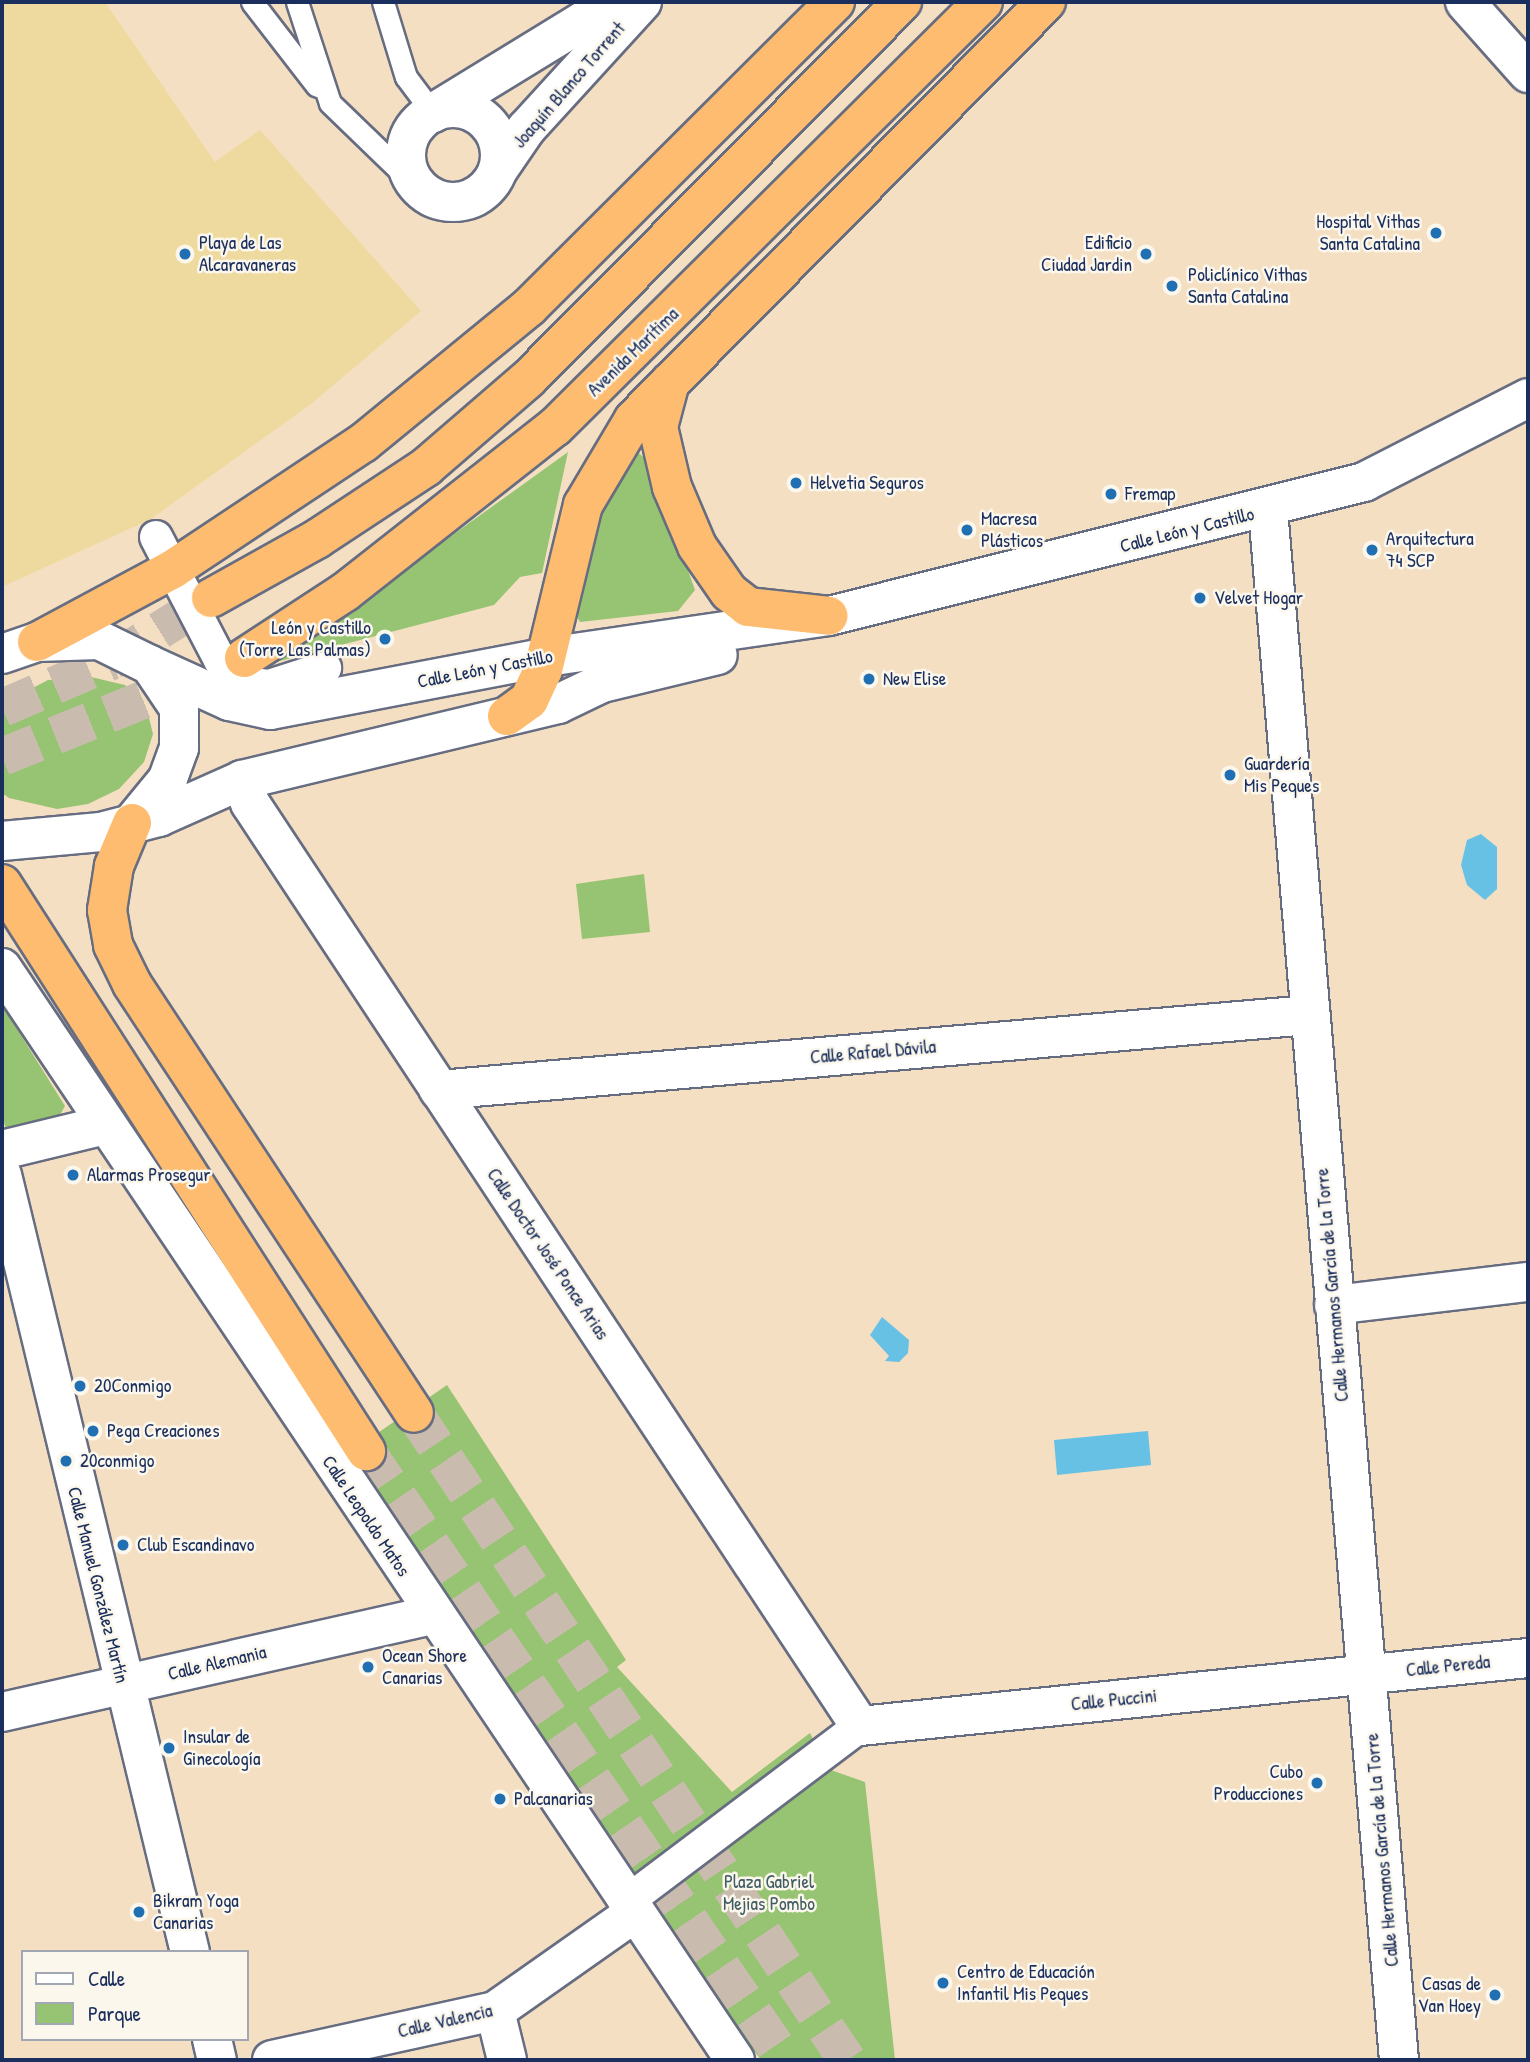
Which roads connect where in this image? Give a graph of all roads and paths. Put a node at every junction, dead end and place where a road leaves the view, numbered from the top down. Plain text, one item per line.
1 (252, 2) edge
2 (297, 2) edge
3 (383, 2) edge
4 (614, 2) edge
5 (642, 2) edge
6 (835, 2) edge
7 (902, 2) edge
8 (983, 2) edge
9 (1046, 2) edge
10 (1465, 2) edge
11 (1528, 73) edge
12 (330, 103) junction
13 (433, 113) junction
14 (498, 170) junction
15 (416, 186) junction
16 (670, 382) junction
17 (1528, 398) edge
18 (1268, 510) junction
19 (164, 553) junction
20 (211, 598) tunnel mouth
21 (829, 615) junction
22 (37, 642) junction
23 (2, 654) edge
24 (547, 657) junction
25 (244, 658) dead end
26 (150, 666) junction
27 (325, 668) dead end
28 (507, 716) junction
29 (227, 785) junction
30 (132, 823) junction
31 (2, 841) edge
32 (2, 884) edge
33 (2, 968) edge
34 (1308, 1015) junction
35 (439, 1090) junction
36 (105, 1125) junction
37 (2, 1150) edge
38 (2, 1175) edge
39 (1528, 1282) edge
40 (1334, 1305) junction
41 (414, 1413) tunnel mouth
42 (366, 1451) tunnel mouth
43 (432, 1615) junction
44 (1528, 1658) edge
45 (1368, 1674) junction
46 (122, 1685) junction
47 (2, 1712) edge
48 (860, 1726) junction
49 (629, 1908) junction
50 (189, 1950) edge
51 (495, 2011) junction
52 (212, 2041) edge
53 (217, 2060) edge
54 (272, 2060) edge
55 (507, 2060) edge
56 (736, 2060) edge
57 (1399, 2060) edge

1 - 12 lane
2 - 12 lane
3 - 13 lane
4 - 13 street, Joaquín Blanco Torrent
5 - 14 street, Joaquín Blanco Torrent
6 - 19 highway
7 - 20 highway
8 - 25 highway, Avenida Marítima
9 - 16 highway
10 - 11 street
12 - 15 lane
13 - 14 street
13 - 15 street
14 - 15 street
16 - 21 highway
16 - 24 highway
17 - 18 street, Calle León y Castillo
18 - 21 street, Calle León y Castillo
18 - 34 street, Calle Hermanos García de La Torre
19 - 22 highway
19 - 27 street
21 - 24 street, Calle León y Castillo
21 - 28 street, Calle León y Castillo
22 - 23 street, Calle León y Castillo
22 - 26 street, Calle León y Castillo
24 - 26 street, Calle León y Castillo
24 - 28 highway
26 - 30 street
28 - 29 street, Calle León y Castillo
29 - 30 street, Calle León y Castillo
29 - 35 street, Calle Doctor José Ponce Arias
30 - 31 street, Calle León y Castillo
30 - 41 highway
32 - 42 highway
33 - 36 street, Calle Leopoldo Matos
34 - 35 street, Calle Rafael Dávila
34 - 40 street, Calle Hermanos García de La Torre
35 - 48 street, Calle Doctor José Ponce Arias
36 - 37 street
36 - 43 street, Calle Leopoldo Matos
38 - 46 street, Calle Manuel González Martín
39 - 40 street
40 - 45 street, Calle Hermanos García de La Torre
43 - 46 street, Calle Alemania
43 - 49 street, Calle Leopoldo Matos
44 - 45 street, Calle Pereda
45 - 48 street, Calle Puccini
45 - 57 street, Calle Hermanos García de La Torre
46 - 47 street, Calle Alemania
46 - 50 street, Calle Manuel González Martín
48 - 49 street
49 - 51 street, Calle Valencia
49 - 56 street, Calle Leopoldo Matos
51 - 54 street, Calle Valencia
51 - 55 street
52 - 53 street

